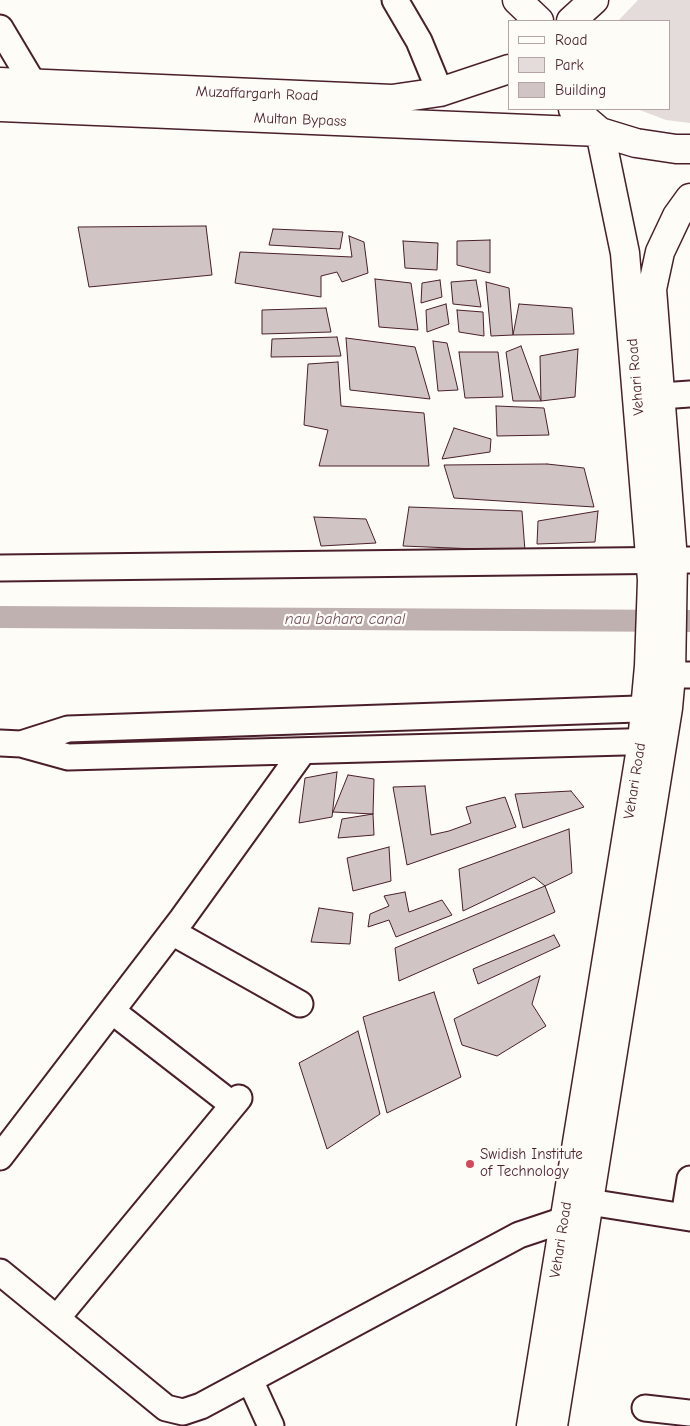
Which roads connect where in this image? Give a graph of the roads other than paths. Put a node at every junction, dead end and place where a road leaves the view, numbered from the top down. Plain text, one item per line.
1 (395, 0) edge
2 (517, 0) edge
3 (594, 0) edge
4 (538, 20) edge
5 (572, 20) edge
6 (0, 28) edge
7 (508, 69) edge
8 (0, 82) edge
9 (34, 85) junction
10 (440, 92) junction
11 (0, 107) edge
12 (573, 110) edge
13 (600, 132) junction
14 (690, 149) edge
15 (690, 198) edge
16 (690, 394) edge
17 (661, 396) junction
18 (0, 568) edge
19 (668, 568) edge
20 (670, 671) edge
21 (656, 708) junction
22 (492, 714) junction
23 (430, 716) junction
24 (652, 741) junction
25 (10, 743) edge
26 (493, 745) junction
27 (430, 747) junction
28 (303, 750) junction
29 (172, 932) junction
30 (300, 1004) dead end
31 (112, 1011) junction
32 (0, 1157) edge
33 (690, 1179) edge
34 (573, 1206) junction
35 (687, 1217) edge
36 (0, 1272) edge
37 (57, 1318) junction
38 (250, 1380) junction
39 (645, 1408) dead end
40 (690, 1413) edge
41 (271, 1426) edge
42 (531, 1426) edge
43 (553, 1426) edge

1 - 10 street
2 - 4 main road
3 - 5 main road
6 - 9 street
7 - 10 main road, Muzaffargarh Road
8 - 9 main road, Muzaffargarh Road
9 - 10 main road, Muzaffargarh Road
11 - 13 main road, Multan Bypass
12 - 13 main road
13 - 14 main road
13 - 19 main road, Vehari Road
15 - 17 main road, Vehari Road
16 - 17 street
17 - 19 main road, Vehari Road
18 - 19 street
19 - 20 main road, Vehari Road
20 - 21 main road, Vehari Road
21 - 22 street
21 - 24 main road, Vehari Road
22 - 23 street
22 - 26 street
23 - 25 street
23 - 27 street
24 - 26 street
24 - 34 main road, Vehari Road
25 - 28 street
26 - 27 street
27 - 28 street
28 - 29 street
29 - 30 street
29 - 31 street
31 - 32 street
31 - 37 street
33 - 35 street
34 - 35 street
34 - 38 street
34 - 42 main road, Vehari Road
34 - 43 main road, Vehari Road
36 - 37 street
37 - 38 street
38 - 41 street
39 - 40 street

